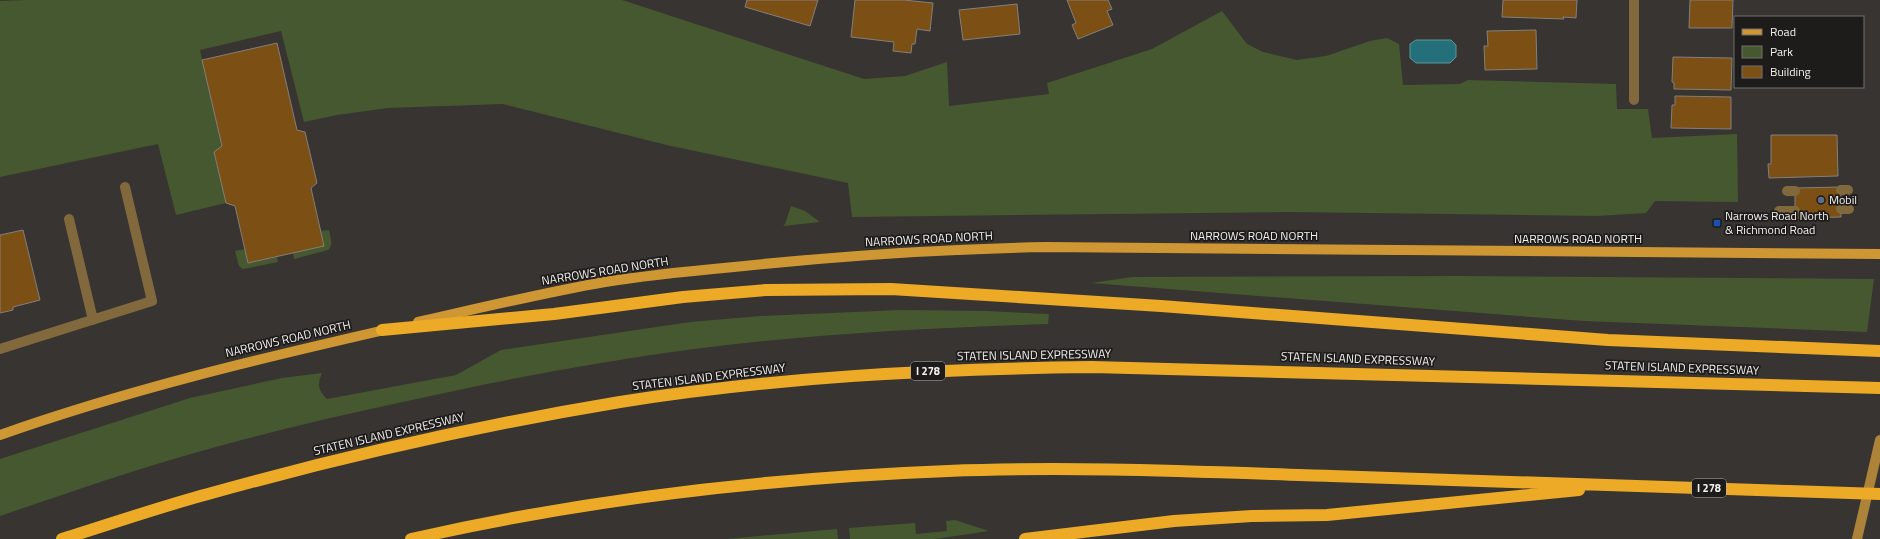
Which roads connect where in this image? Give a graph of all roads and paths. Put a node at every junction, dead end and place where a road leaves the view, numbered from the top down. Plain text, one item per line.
1 (1634, 0) edge
2 (1634, 100) dead end
3 (125, 187) dead end
4 (1779, 211) dead end
5 (1795, 211) dead end
6 (69, 220) dead end
7 (1880, 254) edge
8 (93, 320) junction
9 (382, 330) junction
10 (0, 349) edge
11 (1880, 351) edge
12 (1880, 388) edge
13 (0, 435) edge
14 (1880, 440) edge
15 (1629, 486) junction
16 (1880, 494) edge
17 (62, 539) edge
18 (411, 539) edge
19 (1025, 539) edge
20 (1857, 539) edge

1 - 2 street
3 - 8 street
4 - 5 street
6 - 8 street
7 - 9 main road, NARROWS ROAD NORTH
8 - 10 street
9 - 11 highway
9 - 13 main road, NARROWS ROAD NORTH
12 - 17 highway, STATEN ISLAND EXPRESSWAY / I 278
14 - 20 main road
15 - 16 highway, I 278, bridge
15 - 18 highway, I 278
15 - 19 highway

